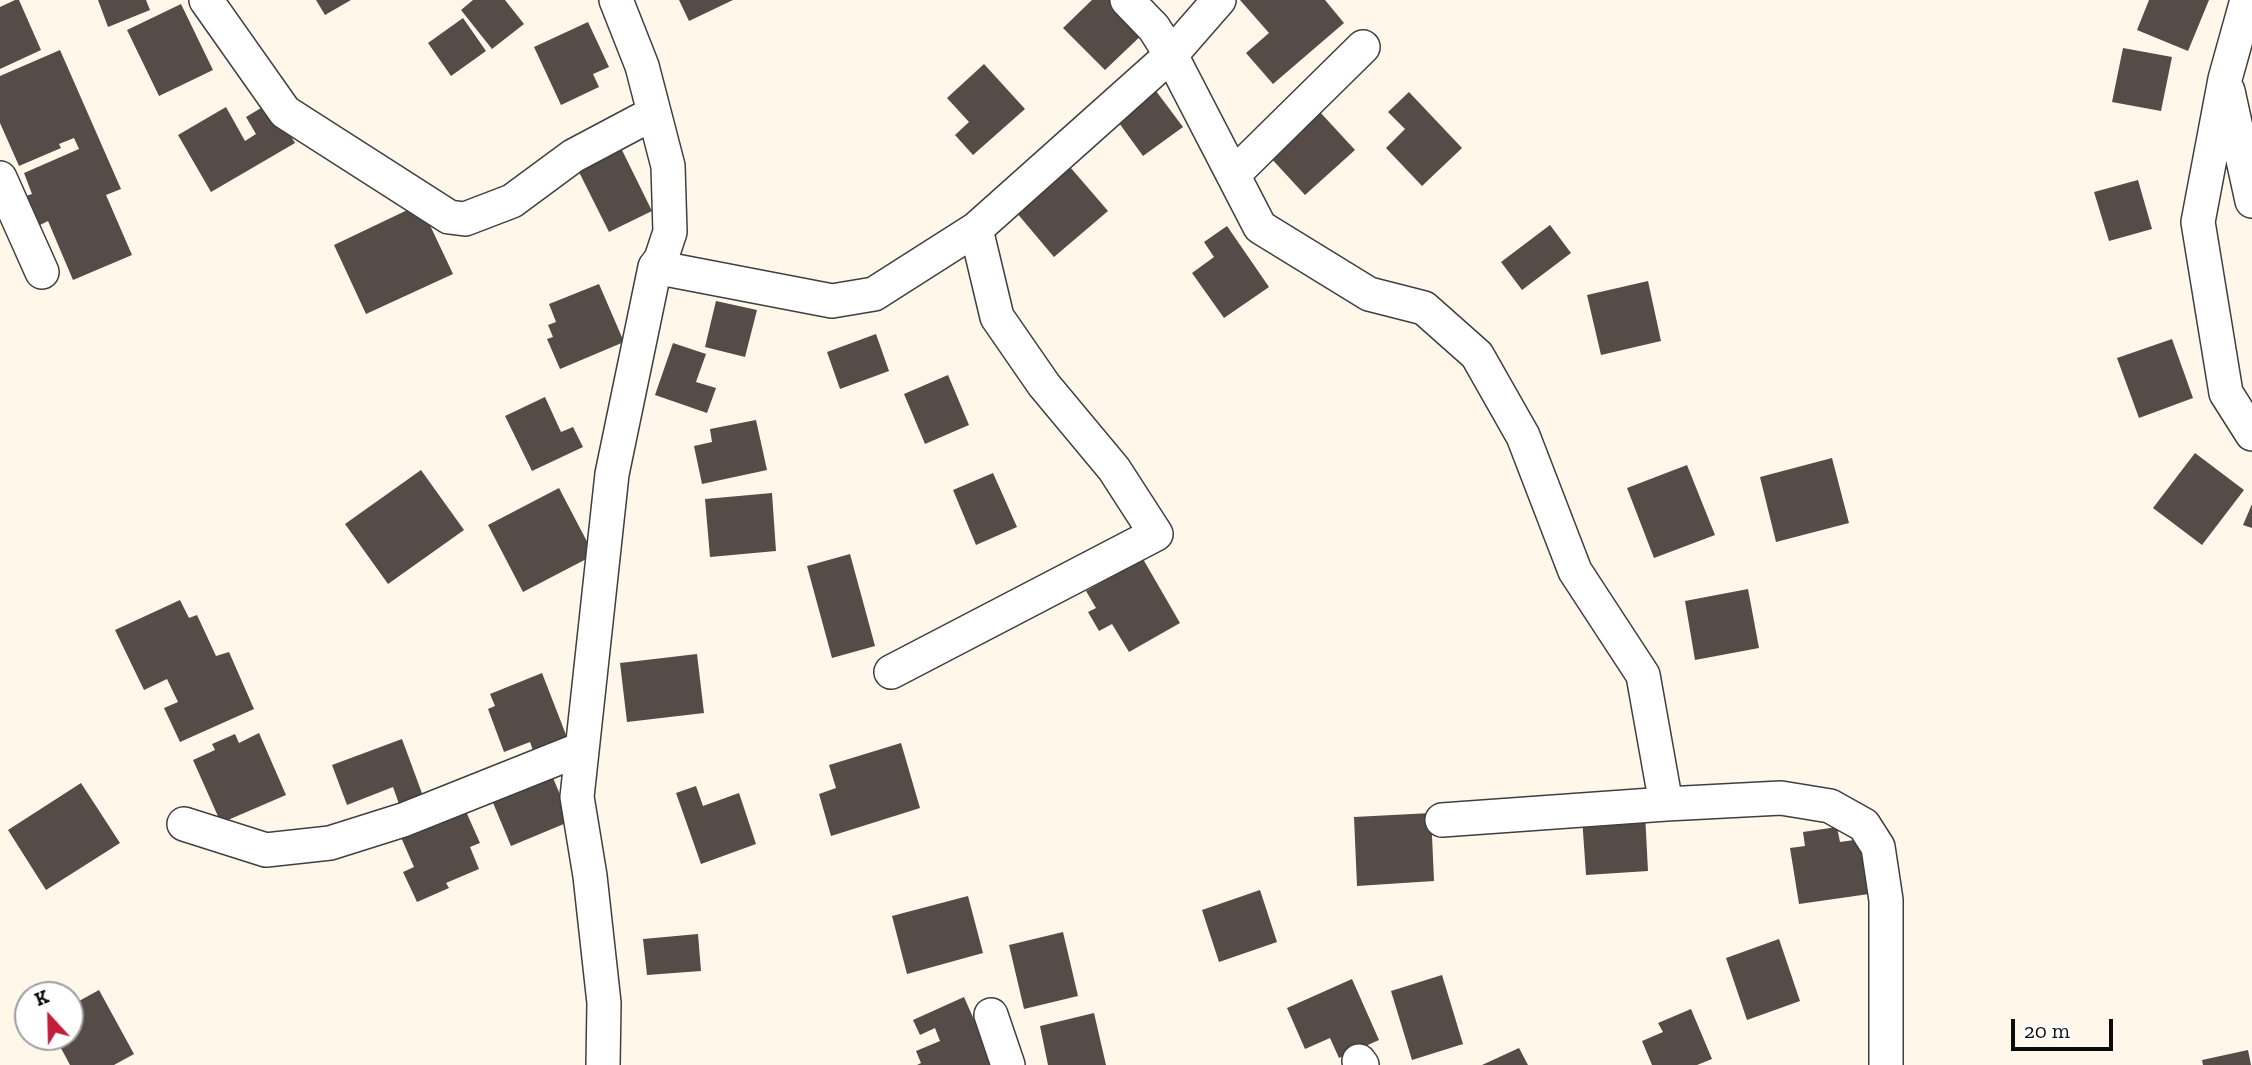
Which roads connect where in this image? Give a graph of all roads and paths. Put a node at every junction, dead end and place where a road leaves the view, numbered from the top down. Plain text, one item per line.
1 (206, 0) edge
2 (616, 0) edge
3 (1127, 0) edge
4 (1219, 0) edge
5 (2247, 0) edge
6 (1363, 47) dead end
7 (1171, 55) junction
8 (2225, 79) junction
9 (654, 113) junction
10 (1233, 174) junction
11 (0, 178) edge
12 (2252, 201) edge
13 (976, 229) junction
14 (655, 267) junction
15 (42, 272) dead end
16 (2252, 434) edge
17 (891, 672) dead end
18 (581, 749) junction
19 (1665, 804) junction
20 (1442, 820) dead end
21 (184, 824) dead end
22 (991, 1015) dead end
23 (603, 1065) edge
24 (1008, 1065) edge
25 (1886, 1065) edge

1 - 9 street
2 - 9 street
3 - 7 street
4 - 7 street
5 - 8 street
6 - 10 street
7 - 10 street
7 - 13 street
8 - 12 street
8 - 16 street
9 - 14 street
10 - 19 street
11 - 15 street
13 - 14 street
13 - 17 street
14 - 18 street
18 - 21 street
18 - 23 street
19 - 20 street
19 - 25 street
22 - 24 street

